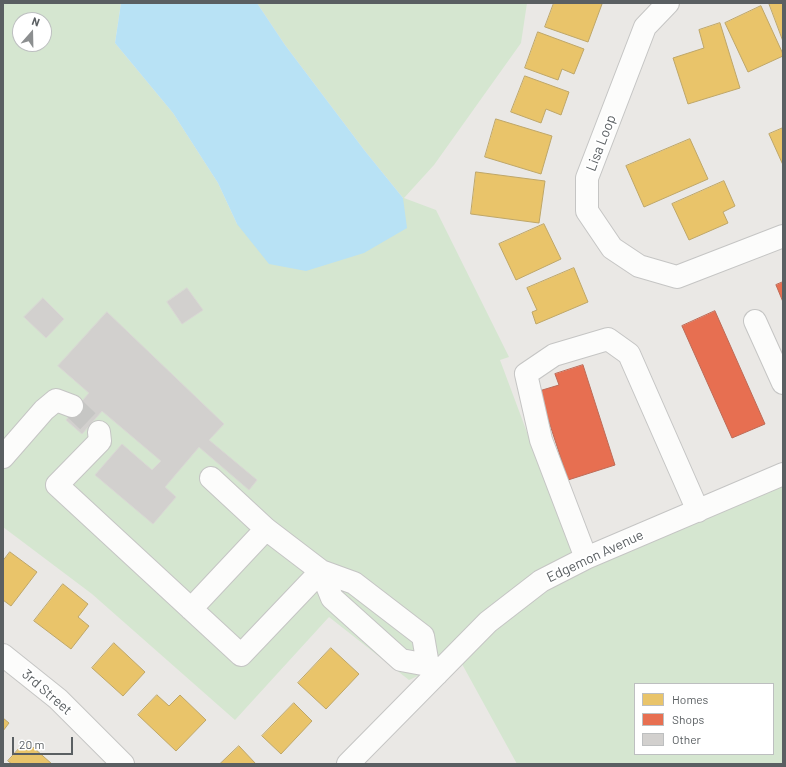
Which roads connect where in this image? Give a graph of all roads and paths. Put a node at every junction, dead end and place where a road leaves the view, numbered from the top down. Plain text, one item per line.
1 (668, 3) edge
2 (783, 236) edge
3 (755, 321) dead end
4 (783, 383) edge
5 (72, 406) tunnel mouth
6 (99, 432) dead end
7 (3, 457) edge
8 (783, 474) edge
9 (211, 478) dead end
10 (698, 511) junction
11 (266, 529) junction
12 (586, 558) junction
13 (321, 571) junction
14 (191, 609) junction
15 (3, 655) edge
16 (432, 670) junction
17 (123, 764) edge
18 (348, 764) edge

1 - 2 street, Lisa Loop
3 - 4 street
5 - 7 street
6 - 14 street
8 - 10 street, Edgemon Avenue
9 - 11 street
10 - 12 street, Edgemon Avenue
10 - 12 street
11 - 13 street
11 - 14 street
12 - 16 street, Edgemon Avenue
13 - 14 street
13 - 16 street
13 - 16 street
15 - 17 street, 3rd Street
16 - 18 street, Edgemon Avenue

